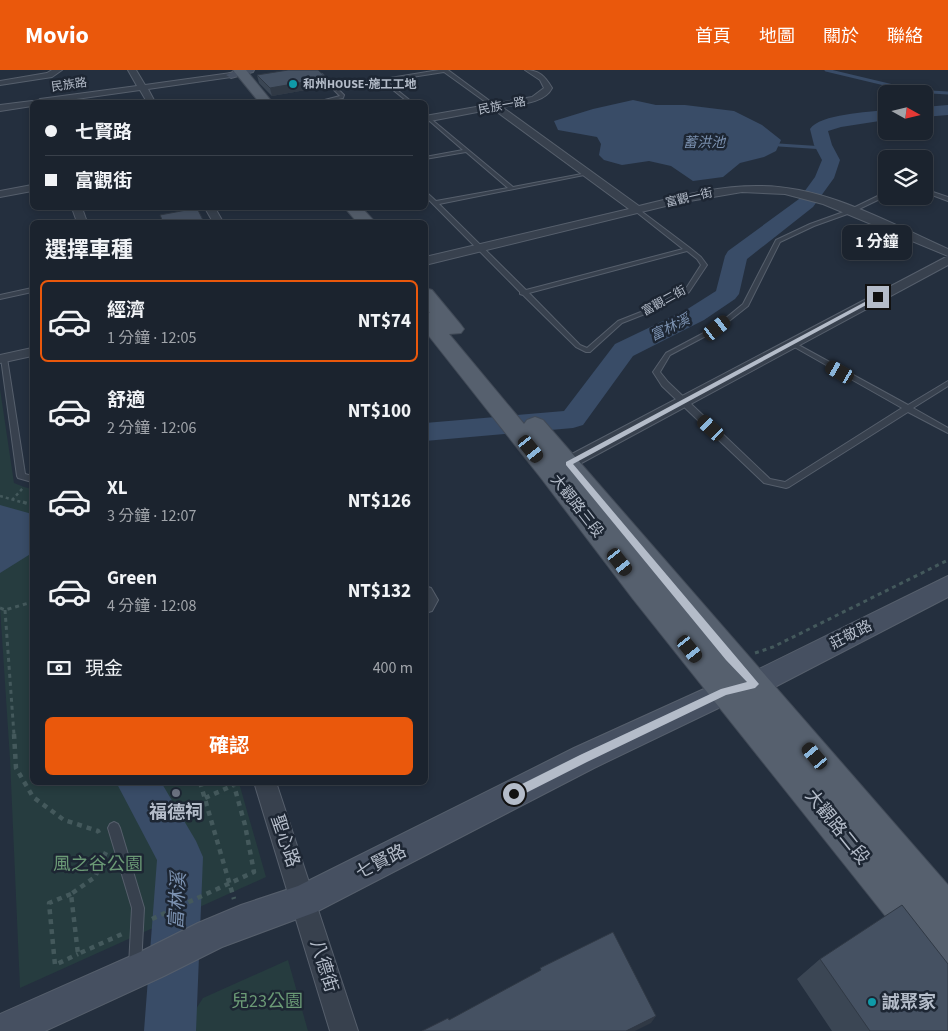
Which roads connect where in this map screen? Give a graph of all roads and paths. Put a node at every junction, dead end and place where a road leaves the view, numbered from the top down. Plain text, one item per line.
1 (58, 70) edge
2 (132, 70) edge
3 (445, 70) edge
4 (529, 70) edge
5 (237, 71) edge
6 (321, 75) edge
7 (383, 80) junction
8 (0, 83) edge
9 (143, 88) junction
10 (334, 88) junction
11 (56, 100) edge
12 (150, 100) edge
13 (251, 100) edge
14 (264, 100) edge
15 (330, 100) edge
16 (408, 100) edge
17 (30, 104) edge
18 (496, 107) junction
19 (0, 108) edge
20 (428, 118) edge
21 (428, 120) edge
22 (466, 151) junction
23 (428, 157) edge
24 (587, 174) junction
25 (30, 188) edge
26 (511, 188) junction
27 (933, 193) edge
28 (0, 194) edge
29 (428, 196) edge
30 (878, 198) edge
31 (948, 199) edge
32 (436, 203) junction
33 (338, 210) edge
34 (355, 210) edge
35 (638, 210) junction
36 (851, 211) junction
37 (346, 220) edge
38 (364, 220) edge
39 (479, 248) junction
40 (688, 249) junction
41 (948, 253) edge
42 (428, 260) edge
43 (948, 260) edge
44 (30, 290) edge
45 (522, 293) junction
46 (0, 297) edge
47 (428, 298) edge
48 (428, 321) edge
49 (790, 343) junction
50 (30, 352) edge
51 (2, 359) edge
52 (948, 383) edge
53 (499, 395) junction
54 (683, 402) junction
55 (907, 409) junction
56 (948, 431) edge
57 (559, 468) junction
58 (30, 478) edge
59 (30, 490) edge
60 (0, 496) edge
61 (11, 500) junction
62 (30, 505) edge
63 (948, 560) edge
64 (948, 586) edge
65 (30, 603) edge
66 (0, 608) edge
67 (5, 610) junction
68 (729, 657) junction
69 (740, 688) junction
70 (201, 785) edge
71 (231, 785) edge
72 (233, 785) edge
73 (266, 785) edge
74 (205, 798) junction
75 (114, 828) dead end
76 (100, 838) dead end
77 (102, 846) dead end
78 (120, 846) junction
79 (104, 853) junction
80 (71, 894) junction
81 (304, 900) junction
82 (948, 915) edge
83 (241, 922) junction
84 (137, 926) junction
85 (78, 954) junction
86 (948, 963) edge
87 (143, 968) junction
88 (3, 1031) edge
89 (344, 1031) edge

1 - 8 street
2 - 9 street
3 - 7 lane
3 - 18 lane, 富觀二街
4 - 18 street, 民族一路
5 - 9 street, 民族路
5 - 13 main road
5 - 14 main road
6 - 10 lane
7 - 10 lane
7 - 16 lane
9 - 11 street, 民族路
9 - 12 street
10 - 15 lane
17 - 19 street, 民族路
18 - 20 street, 民族一路
18 - 24 street, 富觀二街
21 - 22 lane
22 - 23 lane
22 - 26 lane
24 - 26 lane
24 - 35 street, 富觀二街
25 - 28 street
26 - 32 lane
27 - 31 lane
29 - 32 lane, 富觀二街
30 - 36 lane
32 - 39 lane, 富觀二街
33 - 37 main road
34 - 38 main road
35 - 36 street, 富觀一街
35 - 39 street, 富觀一街
35 - 40 lane, 富觀二街
36 - 41 street, 富觀一街
36 - 54 lane
39 - 42 street, 富觀一街
39 - 45 lane, 富觀二街
40 - 45 lane
40 - 45 lane, 富觀二街
43 - 49 street
44 - 46 lane
47 - 53 main road
48 - 53 main road
49 - 54 street
49 - 55 lane
50 - 51 street
51 - 58 lane
52 - 55 lane
53 - 57 main road, 大觀路三段
54 - 55 lane
54 - 57 street
55 - 56 lane
57 - 68 main road, 大觀路三段
57 - 69 main road, 大觀路三段
59 - 61 path
60 - 61 path
61 - 62 path
63 - 68 path
64 - 69 street, 莊敬路
65 - 67 path
66 - 67 path
67 - 76 path
68 - 69 main road, 大觀路三段
69 - 81 street, 七賢路
69 - 82 main road, 大觀路二段
69 - 86 main road, 大觀路二段
70 - 74 path
71 - 74 path
72 - 84 path
73 - 81 street, 聖心路
74 - 83 path
75 - 78 lane
77 - 79 path
78 - 79 path
78 - 84 lane
79 - 80 path
80 - 85 path
80 - 85 path
81 - 83 street, 七賢路
81 - 89 street, 八德街
83 - 87 street, 七賢路
84 - 85 path
84 - 87 lane
87 - 88 street, 七賢路

